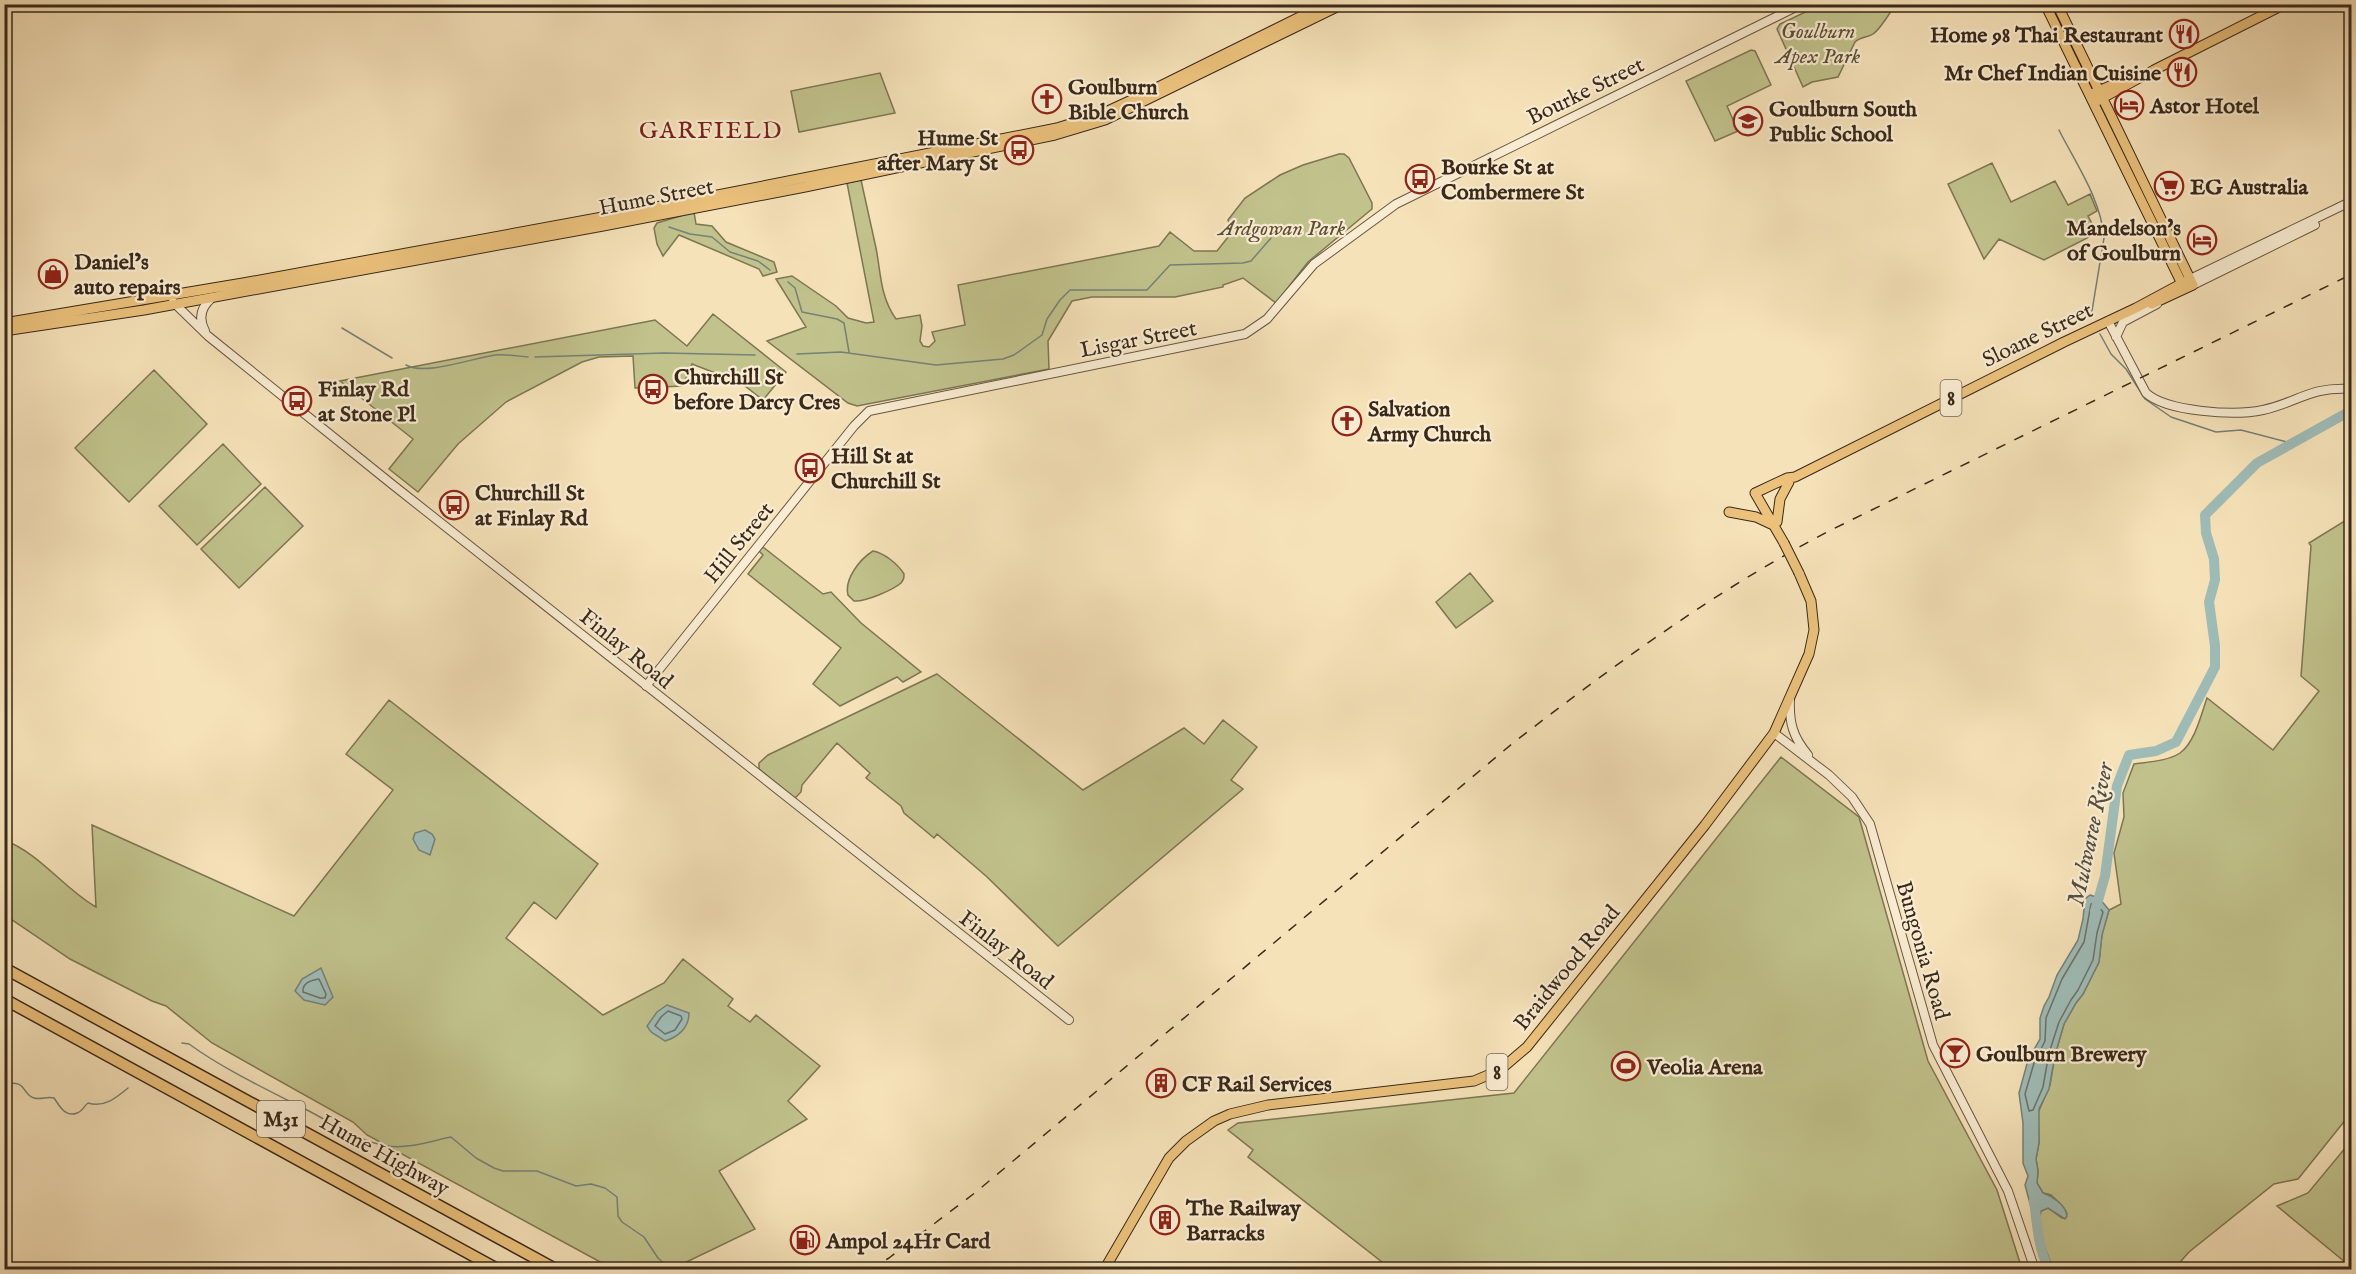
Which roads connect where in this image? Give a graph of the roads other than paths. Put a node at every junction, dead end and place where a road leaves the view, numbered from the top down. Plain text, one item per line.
1 (1326, 4) edge
2 (1343, 4) edge
3 (1802, 4) edge
4 (2045, 4) edge
5 (2057, 4) edge
6 (2276, 4) edge
7 (2285, 4) edge
8 (1293, 24) junction
9 (2100, 95) junction
10 (2091, 99) junction
11 (2352, 201) edge
12 (2150, 206) junction
13 (2352, 207) edge
14 (1384, 212) joint
15 (2187, 284) junction
16 (168, 297) junction
17 (214, 297) junction
18 (2168, 298) junction
19 (175, 304) junction
20 (2136, 308) junction
21 (2108, 321) junction
22 (4, 323) edge
23 (4, 331) edge
24 (208, 336) junction
25 (2116, 337) junction
26 (2352, 389) edge
27 (858, 420) joint
28 (1792, 479) junction
29 (1759, 494) joint
30 (1729, 512) dead end
31 (1776, 526) junction
32 (646, 686) junction
33 (1790, 699) junction
34 (1774, 733) junction
35 (1819, 767) junction
36 (4, 969) edge
37 (4, 999) edge
38 (1069, 1020) dead end
39 (499, 1269) edge
40 (557, 1269) edge
41 (1104, 1269) edge
42 (2035, 1269) edge

1 - 8 main road
2 - 8 main road
3 - 14 street, Bourke Street
4 - 10 main road
5 - 9 main road
6 - 9 main road
7 - 9 main road
8 - 16 main road, Hume Street
8 - 17 main road, Hume Street
9 - 10 main road
9 - 12 main road
10 - 12 main road
11 - 15 street, Sloane Street
12 - 15 main road
13 - 15 street, Sloane Street
14 - 27 street, Lisgar Street
15 - 18 main road, Sloane Street / 8
15 - 20 main road, Sloane Street / 8
16 - 19 street, Finlay Road
16 - 22 main road, Hume Street
17 - 19 main road, Hume Street
17 - 24 street
18 - 20 main road, Sloane Street / 8
18 - 25 street
19 - 23 main road, Hume Street
19 - 24 street, Finlay Road
20 - 21 main road, Sloane Street / 8
21 - 25 street
21 - 28 main road, Sloane Street / 8
24 - 32 street, Finlay Road
25 - 26 street
27 - 32 street, Hill Street
28 - 29 main road, Sloane Street
28 - 31 main road
29 - 31 main road, Braidwood Road
30 - 31 main road
31 - 33 main road, Braidwood Road / 8, bridge
32 - 38 street, Finlay Road
33 - 34 main road, Braidwood Road / 8
33 - 35 street
34 - 35 street, Bungonia Road
34 - 41 main road, Braidwood Road / 8
35 - 42 street, Bungonia Road
36 - 40 highway, Hume Highway / M31
37 - 39 highway, Hume Highway / M31

